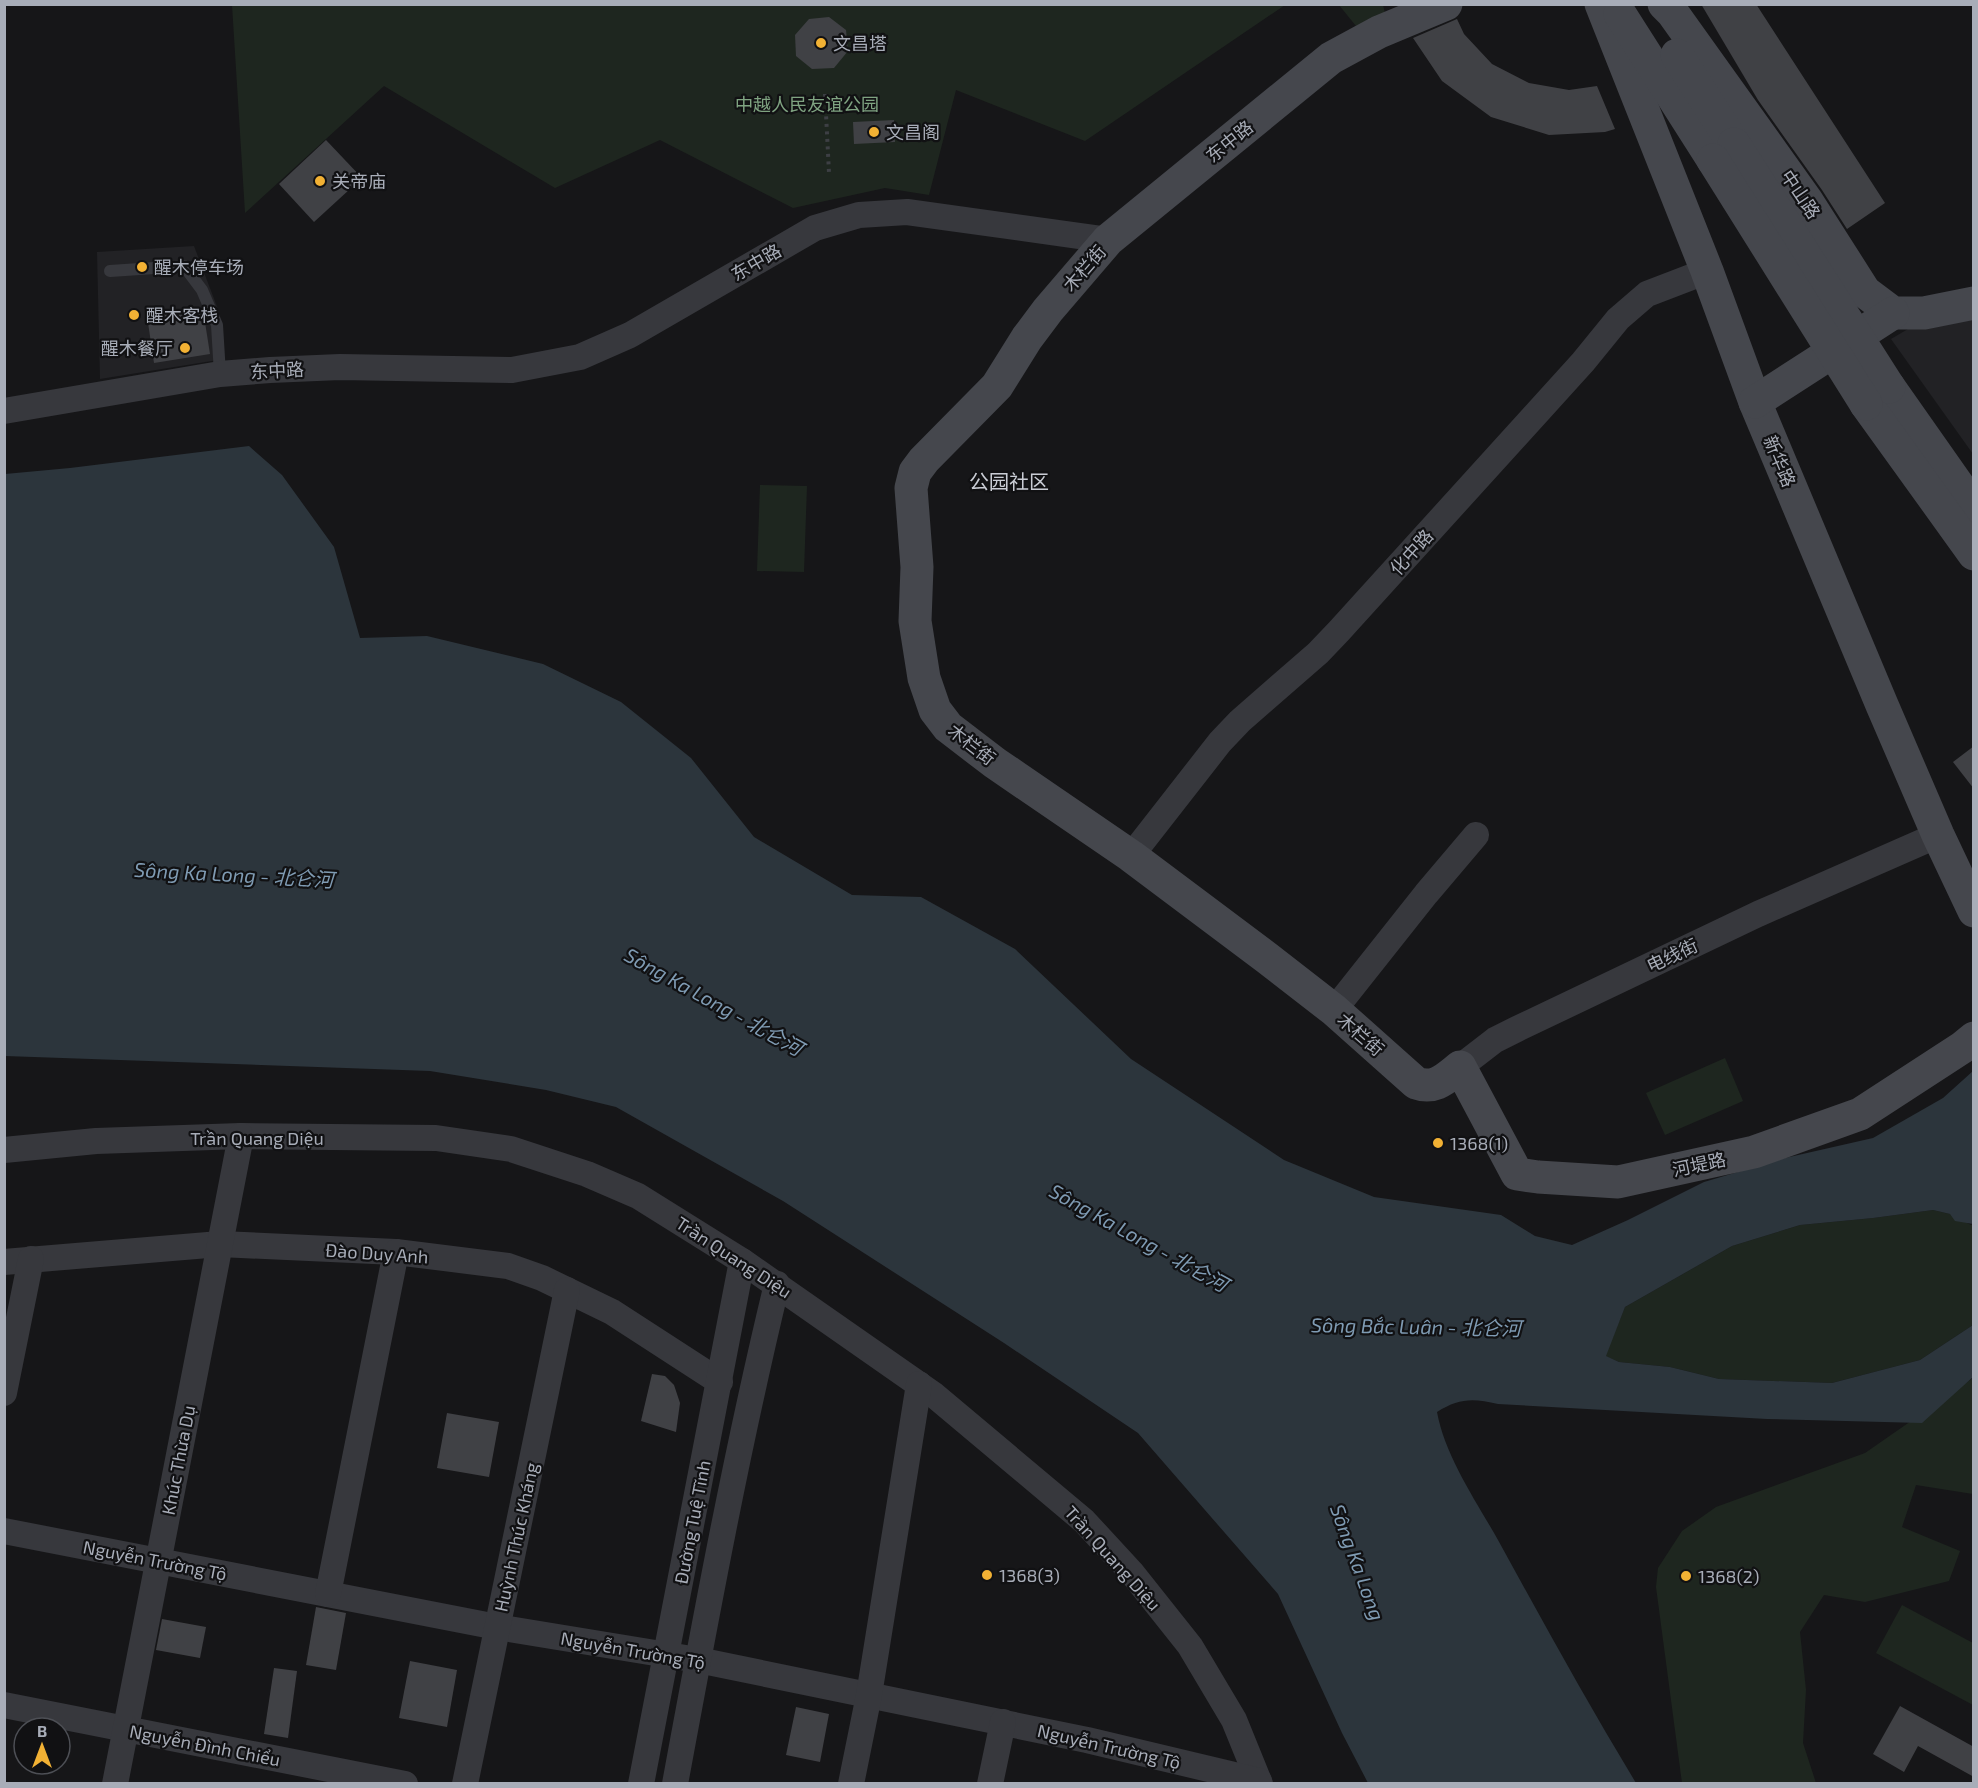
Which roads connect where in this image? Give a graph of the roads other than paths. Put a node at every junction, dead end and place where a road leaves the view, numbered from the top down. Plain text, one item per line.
1 (1446, 4) edge
2 (1601, 4) edge
3 (1615, 4) edge
4 (1644, 4) edge
5 (1664, 4) edge
6 (1723, 152) junction
7 (1108, 240) junction
8 (110, 271) dead end
9 (1707, 271) junction
10 (1974, 303) edge
11 (1893, 313) junction
12 (220, 374) junction
13 (1878, 395) junction
14 (1755, 402) junction
15 (4, 411) edge
16 (1974, 508) edge
17 (1974, 554) edge
18 (1476, 835) dead end
19 (1938, 835) junction
20 (1131, 856) junction
21 (1974, 911) edge
22 (1334, 1010) junction
23 (1974, 1038) edge
24 (1460, 1067) junction
25 (1416, 1083) joint
26 (241, 1136) junction
27 (4, 1150) edge
28 (220, 1244) junction
29 (396, 1252) junction
30 (31, 1259) junction
31 (742, 1261) junction
32 (4, 1262) edge
33 (777, 1284) junction
34 (567, 1290) junction
35 (720, 1382) junction
36 (919, 1384) junction
37 (4, 1393) edge
38 (4, 1531) edge
39 (158, 1560) junction
40 (328, 1594) junction
41 (497, 1627) junction
42 (666, 1655) junction
43 (698, 1660) junction
44 (869, 1695) junction
45 (4, 1705) edge
46 (1003, 1722) junction
47 (125, 1730) junction
48 (1259, 1782) edge
49 (115, 1784) edge
50 (405, 1784) edge
51 (465, 1784) edge
52 (641, 1784) edge
53 (675, 1784) edge
54 (851, 1784) edge
55 (990, 1784) edge

1 - 7 street, 东中路
2 - 9 street, 新华路
3 - 6 street
4 - 6 street
5 - 11 street, 中山路
6 - 13 street, bridge
7 - 12 street, 东中路
7 - 20 street, 木栏街
8 - 12 lane
9 - 14 street, 新华路
9 - 20 street, 化中路
10 - 11 street
11 - 14 street
12 - 15 street, 东中路
13 - 16 street
13 - 17 street
14 - 19 street, 新华路
18 - 22 street
19 - 21 street, 新华路
19 - 24 street, 电线街
20 - 22 street, 木栏街
22 - 25 street, 木栏街
23 - 24 street, 河堤路
24 - 25 street, 电线街
26 - 27 street, Trần Quang Diệu
26 - 28 street, Khúc Thừa Dụ
26 - 31 street, Trần Quang Diệu
28 - 29 street, Đào Duy Anh
28 - 30 street, Đào Duy Anh
28 - 39 street, Khúc Thừa Dụ
29 - 34 street, Đào Duy Anh
29 - 40 street
30 - 32 street, Đào Duy Anh
30 - 37 street
31 - 33 street, Trần Quang Diệu
31 - 35 street, Đường Tuệ Tĩnh
33 - 36 street, Trần Quang Diệu
33 - 43 street, Đường Tuệ Tĩnh
34 - 35 street, Đào Duy Anh
34 - 41 street, Huỳnh Thúc Kháng
35 - 42 street, Đường Tuệ Tĩnh
36 - 44 street
36 - 48 street, Trần Quang Diệu
38 - 39 street, Nguyễn Trường Tộ
39 - 40 street, Nguyễn Trường Tộ
39 - 47 street, Khúc Thừa Dụ
40 - 41 street, Nguyễn Trường Tộ
41 - 42 street, Nguyễn Trường Tộ
41 - 51 street, Huỳnh Thúc Kháng
42 - 43 street, Nguyễn Trường Tộ
42 - 52 street, Đường Tuệ Tĩnh
43 - 44 street, Nguyễn Trường Tộ
43 - 53 street, Đường Tuệ Tĩnh
44 - 46 street, Nguyễn Trường Tộ
44 - 54 street
45 - 47 street, Nguyễn Đình Chiểu
46 - 48 street, Nguyễn Trường Tộ
46 - 55 street
47 - 49 street, Khúc Thừa Dụ
47 - 50 street, Nguyễn Đình Chiểu

